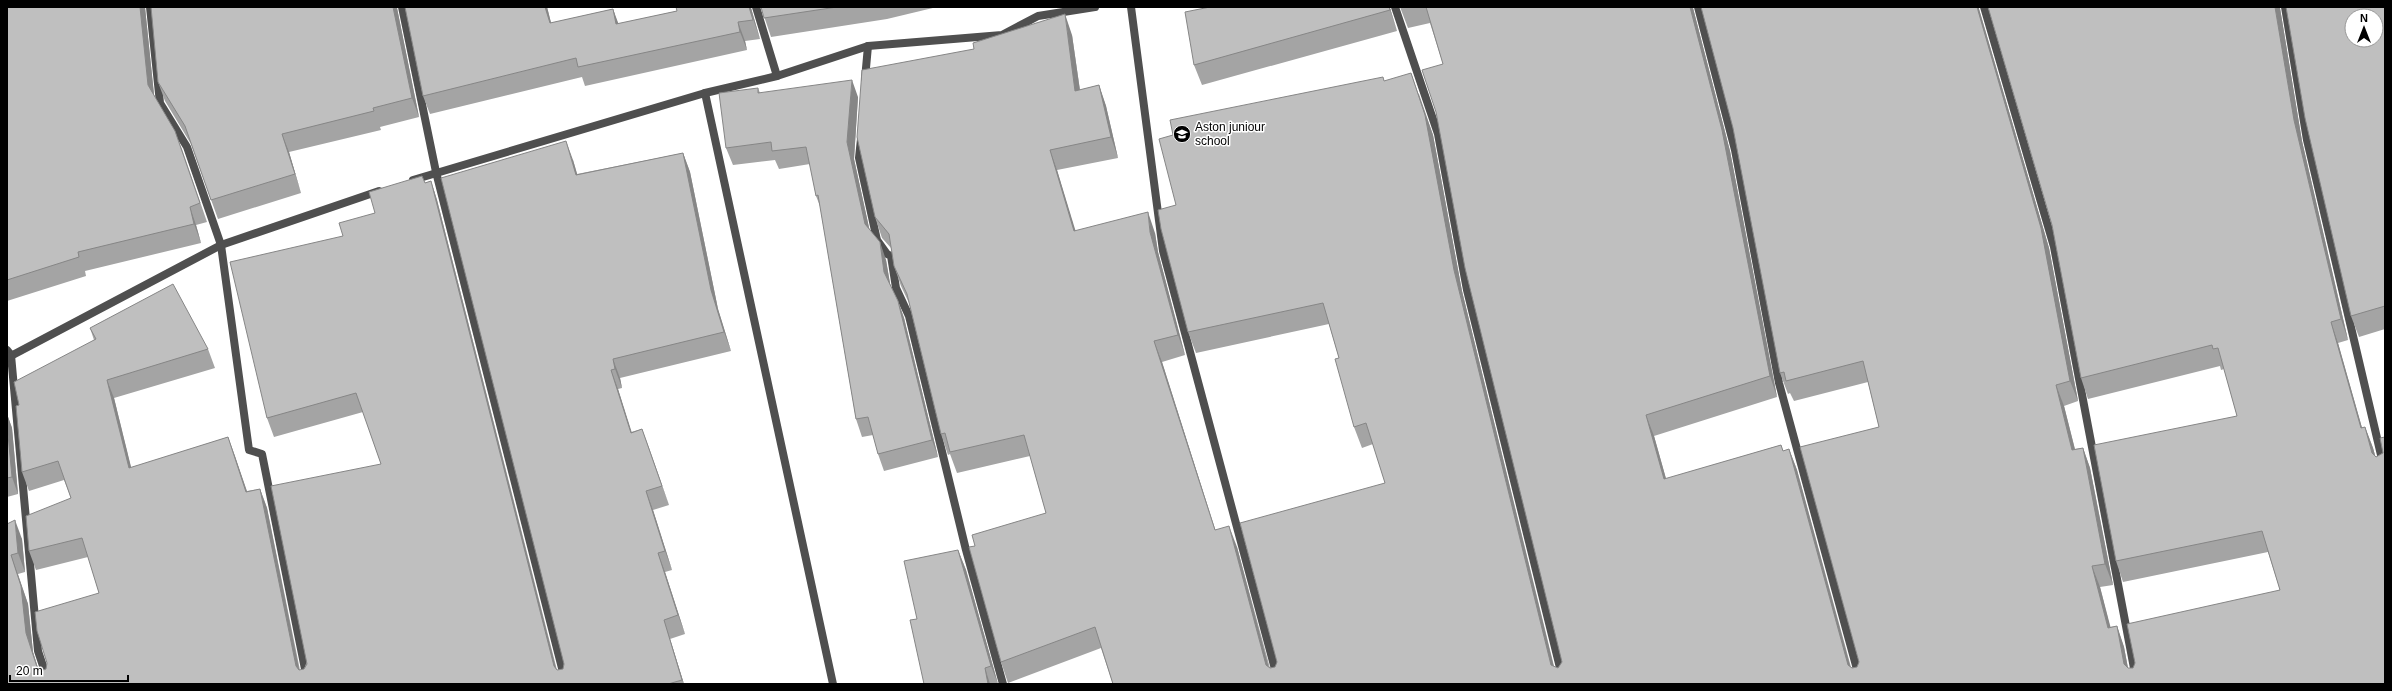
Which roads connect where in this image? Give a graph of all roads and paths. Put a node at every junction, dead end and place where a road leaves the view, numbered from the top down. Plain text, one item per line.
1 (150, 7) edge
2 (402, 7) edge
3 (756, 7) edge
4 (1036, 7) edge
5 (1095, 7) edge
6 (1131, 7) edge
7 (1395, 7) edge
8 (1698, 7) edge
9 (1984, 7) edge
10 (2285, 7) edge
11 (1038, 16) junction
12 (868, 46) junction
13 (777, 76) junction
14 (864, 91) edge
15 (705, 93) junction
16 (862, 128) edge
17 (436, 172) junction
18 (406, 182) edge
19 (384, 190) edge
20 (221, 245) junction
21 (8, 354) edge
22 (2385, 472) edge
23 (49, 684) edge
24 (308, 684) edge
25 (566, 684) edge
26 (833, 684) edge
27 (1003, 684) edge
28 (1278, 684) edge
29 (1564, 684) edge
30 (1861, 684) edge
31 (2137, 684) edge

1 - 20 street
2 - 17 street
3 - 13 street
4 - 11 street
5 - 11 street
6 - 28 street
7 - 29 street
8 - 30 street
9 - 31 street
10 - 22 street
11 - 12 street
12 - 13 street
12 - 14 street
13 - 15 street
15 - 17 street
15 - 26 street
16 - 27 street
17 - 18 street
17 - 25 street
19 - 20 street
20 - 21 street
20 - 24 street
21 - 23 street

